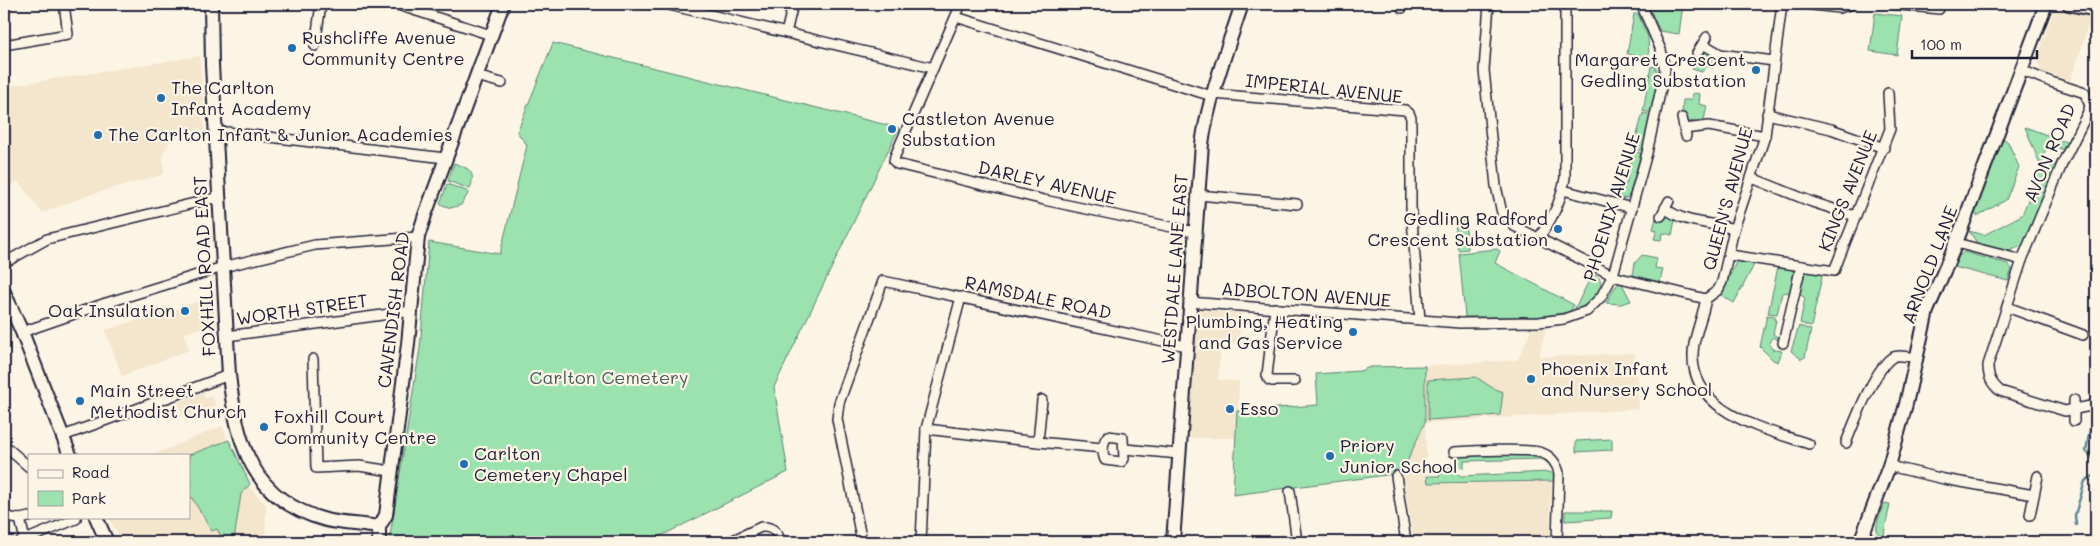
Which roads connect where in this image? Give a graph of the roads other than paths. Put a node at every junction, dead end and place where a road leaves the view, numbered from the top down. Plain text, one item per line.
1 (64, 4) edge
2 (211, 4) edge
3 (321, 4) edge
4 (395, 4) edge
5 (503, 4) edge
6 (665, 4) edge
7 (793, 4) edge
8 (961, 4) edge
9 (1242, 4) edge
10 (1489, 4) edge
11 (1565, 4) edge
12 (1641, 4) edge
13 (1782, 4) edge
14 (1804, 4) edge
15 (1852, 4) edge
16 (1892, 4) edge
17 (2046, 4) edge
18 (2069, 4) edge
19 (1939, 10) dead end
20 (2096, 10) edge
21 (956, 17) junction
22 (786, 33) junction
23 (491, 35) junction
24 (4, 45) edge
25 (315, 46) dead end
26 (1697, 53) dead end
27 (1774, 60) junction
28 (934, 68) junction
29 (2021, 70) junction
30 (476, 76) junction
31 (502, 83) dead end
32 (1888, 93) dead end
33 (1213, 95) junction
34 (1767, 114) junction
35 (1682, 118) dead end
36 (215, 133) junction
37 (1765, 136) junction
38 (1884, 148) junction
39 (445, 158) junction
40 (1752, 178) junction
41 (1563, 190) junction
42 (1198, 195) junction
43 (219, 197) junction
44 (1297, 204) dead end
45 (1632, 208) junction
46 (1665, 208) dead end
47 (1855, 218) junction
48 (1734, 228) junction
49 (1195, 232) junction
50 (418, 237) junction
51 (1538, 239) junction
52 (1956, 243) junction
53 (1730, 255) junction
54 (2022, 260) junction
55 (4, 263) edge
56 (1801, 266) junction
57 (223, 267) junction
58 (1613, 275) junction
59 (4, 292) edge
60 (960, 298) junction
61 (1706, 300) junction
62 (1189, 302) junction
63 (2007, 307) junction
64 (1275, 308) junction
65 (412, 311) junction
66 (1420, 320) junction
67 (22, 332) junction
68 (2083, 335) dead end
69 (227, 336) junction
70 (1783, 343) dead end
71 (1186, 346) junction
72 (1916, 358) junction
73 (313, 359) dead end
74 (229, 375) junction
75 (1295, 381) dead end
76 (1042, 400) dead end
77 (2096, 405) edge
78 (2076, 406) junction
79 (2074, 421) dead end
80 (926, 430) junction
81 (63, 436) junction
82 (1038, 442) junction
83 (1846, 443) dead end
84 (1809, 444) dead end
85 (4, 445) edge
86 (1103, 448) junction
87 (1124, 449) junction
88 (1454, 452) dead end
89 (70, 454) edge
90 (1179, 454) junction
91 (28, 466) edge
92 (1889, 466) junction
93 (391, 471) junction
94 (1396, 476) dead end
95 (2038, 476) dead end
96 (1290, 491) dead end
97 (2034, 495) junction
98 (2030, 515) dead end
99 (4, 517) edge
100 (24, 518) edge
101 (96, 518) edge
102 (76, 519) dead end
103 (379, 527) junction
104 (1862, 539) edge
105 (22, 541) edge
106 (107, 542) edge
107 (379, 542) edge
108 (729, 542) edge
109 (781, 542) edge
110 (862, 542) edge
111 (921, 542) edge
112 (1173, 542) edge
113 (1297, 542) edge
114 (1406, 542) edge
115 (1557, 542) edge
116 (1878, 542) edge

1 - 24 street
2 - 36 street, FOXHILL ROAD EAST
3 - 25 street
4 - 23 street
5 - 23 street, CAVENDISH ROAD
6 - 22 street
7 - 22 street
8 - 21 street
9 - 33 street, WESTDALE LANE EAST
10 - 51 street
11 - 41 street
12 - 45 street, PHOENIX AVENUE
13 - 27 street, QUEEN'S AVENUE
14 - 15 street
16 - 19 street
17 - 29 street, ARNOLD LANE
18 - 20 street
21 - 28 street
21 - 33 street, IMPERIAL AVENUE
22 - 28 street
23 - 30 street, CAVENDISH ROAD
26 - 27 street
27 - 34 street, QUEEN'S AVENUE
28 - 49 street, DARLEY AVENUE
29 - 52 street, ARNOLD LANE
29 - 54 street, AVON ROAD
30 - 31 street
30 - 39 street, CAVENDISH ROAD
32 - 38 street, KINGS AVENUE
33 - 42 street, WESTDALE LANE EAST
33 - 66 street, IMPERIAL AVENUE
34 - 37 street, QUEEN'S AVENUE
34 - 38 street
35 - 37 street
36 - 39 street
36 - 43 street, FOXHILL ROAD EAST
37 - 40 street, QUEEN'S AVENUE
38 - 47 street, KINGS AVENUE
39 - 50 street, CAVENDISH ROAD
40 - 47 street
40 - 48 street, QUEEN'S AVENUE
41 - 45 street
41 - 51 street
42 - 44 street
42 - 49 street, WESTDALE LANE EAST
43 - 55 street
43 - 57 street, FOXHILL ROAD EAST
45 - 58 street, PHOENIX AVENUE
46 - 48 street
47 - 56 street, KINGS AVENUE
48 - 53 street, QUEEN'S AVENUE
49 - 62 street, WESTDALE LANE EAST
50 - 57 street
50 - 65 street, CAVENDISH ROAD
51 - 58 street
52 - 54 street
52 - 72 street, ARNOLD LANE
53 - 56 street
53 - 61 street, QUEEN'S AVENUE
54 - 63 street, AVON ROAD
56 - 70 street
57 - 67 street
57 - 69 street, FOXHILL ROAD EAST
58 - 61 street
58 - 66 street, PHOENIX AVENUE
59 - 67 street
60 - 71 street, RAMSDALE ROAD
60 - 80 street
60 - 110 street, RAMSDALE ROAD
61 - 84 street
62 - 64 street, ADBOLTON AVENUE
62 - 71 street, WESTDALE LANE EAST
63 - 68 street
63 - 78 street, AVON ROAD
64 - 66 street, ADBOLTON AVENUE
64 - 75 street
65 - 69 street, WORTH STREET
65 - 93 street, CAVENDISH ROAD
67 - 81 street
69 - 74 street, FOXHILL ROAD EAST
71 - 90 street, WESTDALE LANE EAST
72 - 83 street
72 - 92 street, ARNOLD LANE
73 - 93 street
74 - 81 street
74 - 103 street, FOXHILL ROAD EAST
76 - 82 street
77 - 78 street
78 - 79 street
80 - 82 street
80 - 111 street
81 - 89 street
82 - 86 street
85 - 91 street
86 - 87 street
86 - 87 street
87 - 90 street
88 - 115 street
90 - 112 street, WESTDALE LANE EAST
92 - 97 street
92 - 104 street, ARNOLD LANE
93 - 103 street, CAVENDISH ROAD
94 - 114 street
95 - 97 street
96 - 113 street
97 - 98 street
99 - 100 street
100 - 105 street
101 - 106 street
102 - 105 street
103 - 107 street, CAVENDISH ROAD
104 - 116 street
108 - 109 street

